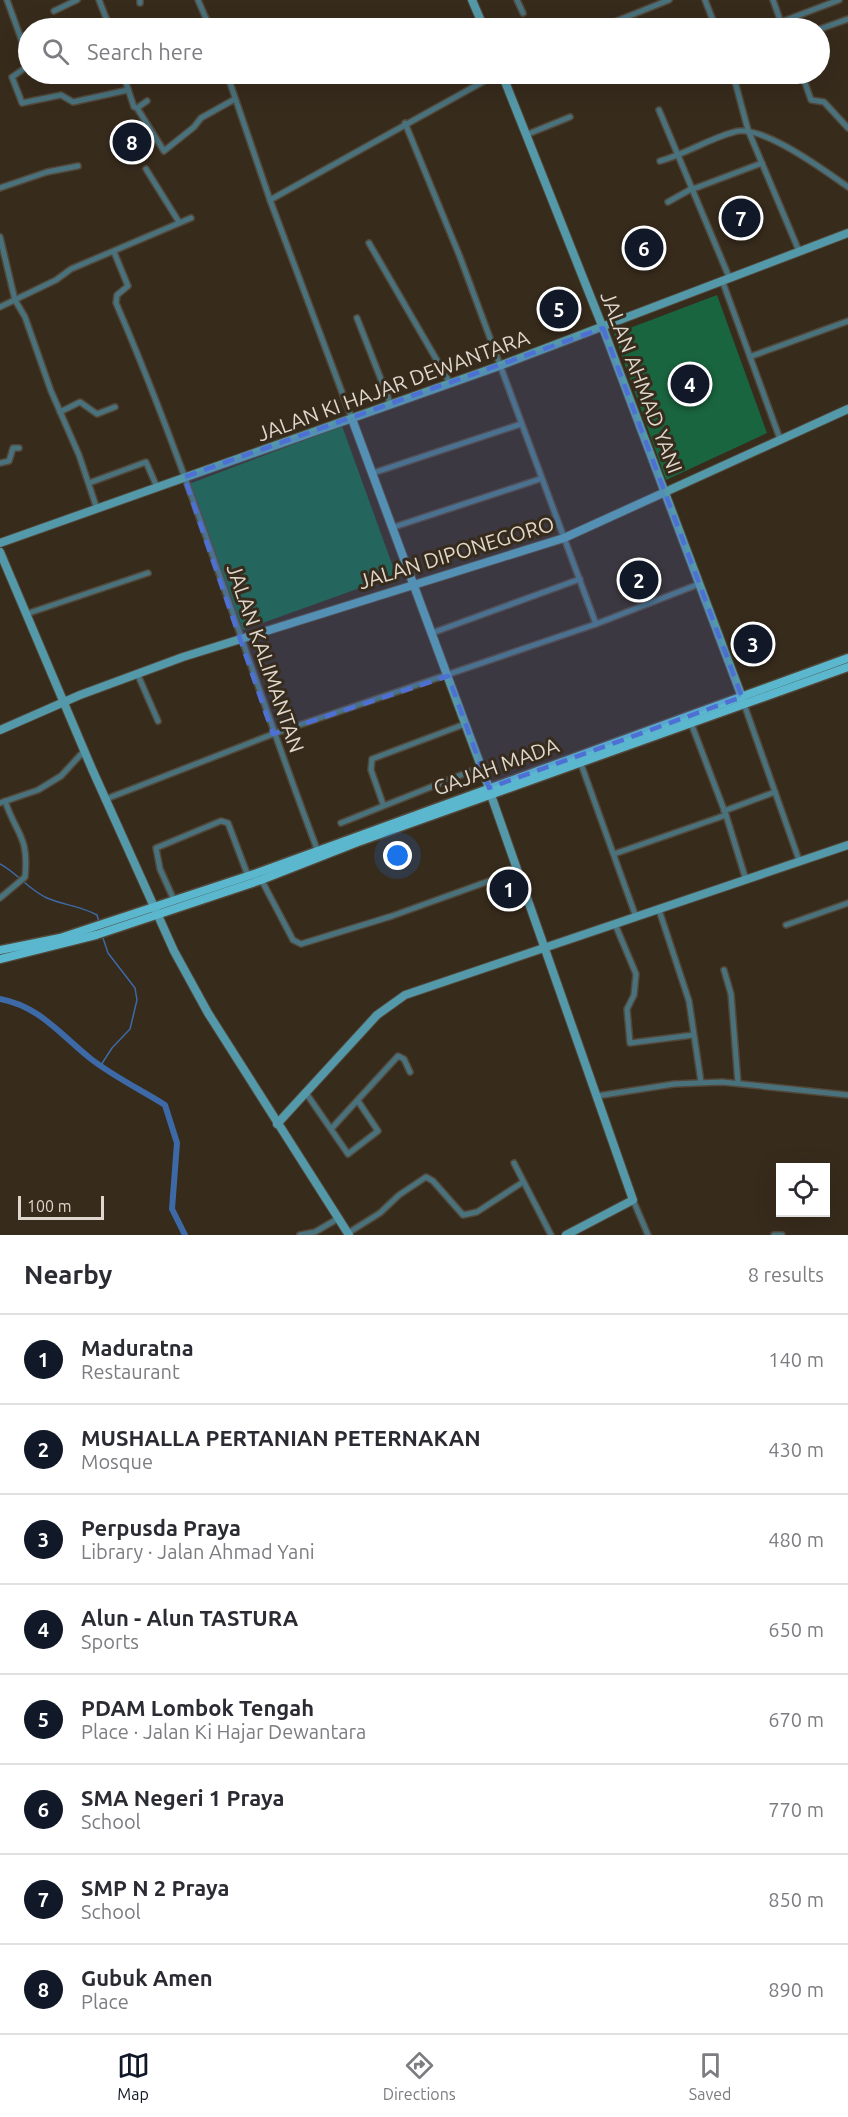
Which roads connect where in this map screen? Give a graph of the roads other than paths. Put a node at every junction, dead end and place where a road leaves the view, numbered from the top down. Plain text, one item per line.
1 (7, 0) edge
2 (77, 0) edge
3 (99, 0) edge
4 (198, 0) edge
5 (472, 0) edge
6 (517, 0) edge
7 (669, 0) edge
8 (705, 0) edge
9 (774, 0) edge
10 (838, 0) edge
11 (54, 11) dead end
12 (523, 13) dead end
13 (106, 18) edge
14 (206, 18) edge
15 (480, 18) edge
16 (624, 18) edge
17 (711, 18) edge
18 (780, 18) edge
19 (799, 18) edge
20 (848, 19) edge
21 (830, 25) edge
22 (18, 30) edge
23 (18, 74) edge
24 (126, 84) edge
25 (230, 84) edge
26 (478, 84) edge
27 (506, 84) edge
28 (736, 84) edge
29 (805, 84) edge
30 (128, 90) junction
31 (235, 99) junction
32 (147, 102) dead end
33 (137, 108) junction
34 (659, 110) dead end
35 (570, 117) dead end
36 (405, 123) junction
37 (848, 128) edge
38 (748, 130) junction
39 (528, 135) junction
40 (678, 156) junction
41 (660, 160) dead end
42 (762, 163) junction
43 (78, 166) dead end
44 (146, 169) dead end
45 (848, 187) edge
46 (0, 188) edge
47 (693, 189) junction
48 (270, 200) junction
49 (668, 202) dead end
50 (191, 218) dead end
51 (179, 222) junction
52 (848, 233) edge
53 (0, 237) edge
54 (369, 243) dead end
55 (1, 251) edge
56 (799, 251) junction
57 (114, 252) junction
58 (726, 278) junction
59 (15, 300) junction
60 (0, 307) edge
61 (357, 318) dead end
62 (848, 321) edge
63 (603, 328) junction
64 (752, 356) junction
65 (499, 366) junction
66 (450, 383) junction
67 (391, 405) junction
68 (115, 407) dead end
69 (848, 409) edge
70 (60, 412) junction
71 (352, 419) junction
72 (521, 424) junction
73 (780, 439) junction
74 (19, 448) dead end
75 (0, 463) edge
76 (373, 473) junction
77 (184, 477) junction
78 (540, 479) junction
79 (89, 483) junction
80 (157, 487) junction
81 (665, 494) junction
82 (97, 509) junction
83 (394, 527) junction
84 (564, 538) junction
85 (0, 543) edge
86 (0, 552) edge
87 (148, 573) dead end
88 (580, 579) junction
89 (415, 584) junction
90 (699, 584) junction
91 (26, 614) junction
92 (596, 624) junction
93 (432, 633) junction
94 (243, 639) junction
95 (848, 658) edge
96 (848, 667) edge
97 (137, 673) junction
98 (448, 676) junction
99 (743, 700) junction
100 (65, 702) junction
101 (158, 721) dead end
102 (691, 723) junction
103 (465, 724) junction
104 (0, 730) edge
105 (273, 734) junction
106 (636, 739) junction
107 (85, 750) junction
108 (581, 764) junction
109 (481, 767) junction
110 (490, 791) junction
111 (775, 792) junction
112 (106, 799) junction
113 (3, 802) edge
114 (383, 804) junction
115 (725, 813) junction
116 (341, 823) dead end
117 (383, 829) junction
118 (848, 845) edge
119 (317, 849) junction
120 (614, 854) junction
121 (799, 860) junction
122 (517, 870) junction
123 (256, 876) junction
124 (746, 880) junction
125 (0, 898) edge
126 (174, 900) junction
127 (848, 903) edge
128 (157, 910) junction
129 (659, 910) junction
130 (636, 917) junction
131 (615, 924) junction
132 (786, 925) dead end
133 (106, 927) junction
134 (93, 932) junction
135 (545, 948) junction
136 (0, 950) edge
137 (0, 959) edge
138 (724, 970) dead end
139 (693, 1035) junction
140 (410, 1072) dead end
141 (701, 1082) junction
142 (738, 1083) junction
143 (306, 1094) junction
144 (848, 1095) edge
145 (597, 1096) junction
146 (358, 1101) junction
147 (277, 1124) junction
148 (331, 1129) junction
149 (514, 1163) dead end
150 (523, 1182) junction
151 (633, 1200) junction
152 (339, 1218) junction
153 (349, 1234) edge
154 (300, 1235) edge
155 (551, 1235) edge
156 (566, 1235) edge
157 (648, 1235) edge
158 (774, 1235) edge
159 (782, 1235) edge

1 - 22 street
2 - 11 street
3 - 13 street
4 - 14 street
5 - 15 street
6 - 12 street
7 - 16 street
8 - 17 street
9 - 18 street
10 - 19 street
20 - 21 street
23 - 30 street
24 - 30 street
25 - 31 street
26 - 36 street
27 - 39 street, JALAN AHMAD YANI
28 - 38 street
29 - 37 street
30 - 33 street
31 - 33 street
31 - 48 street
32 - 33 street
34 - 40 street
35 - 39 street
36 - 48 street
36 - 65 street
38 - 40 street
38 - 42 street
38 - 45 street
39 - 63 street, JALAN AHMAD YANI
40 - 41 street
40 - 47 street
42 - 47 street
42 - 56 street
43 - 46 street
44 - 51 street
47 - 49 street
47 - 58 street
48 - 71 street
50 - 51 street
51 - 57 street
52 - 56 street, JALAN KI HAJAR DEWANTARA
53 - 55 street
54 - 66 street
55 - 59 street
56 - 58 street, JALAN KI HAJAR DEWANTARA
57 - 59 street
57 - 77 street, JALAN KALIMANTAN
58 - 63 street, JALAN KI HAJAR DEWANTARA
58 - 64 street
59 - 60 street
59 - 70 street
61 - 67 street
62 - 64 street
63 - 65 street, JALAN KI HAJAR DEWANTARA
63 - 81 street, JALAN AHMAD YANI
64 - 73 street
65 - 66 street, JALAN KI HAJAR DEWANTARA
65 - 72 street
66 - 67 street, JALAN KI HAJAR DEWANTARA
67 - 71 street, JALAN KI HAJAR DEWANTARA
68 - 70 street
69 - 73 street, JALAN DIPONEGORO
70 - 79 street
71 - 76 street
71 - 77 street, JALAN KI HAJAR DEWANTARA
72 - 76 street
72 - 78 street
73 - 81 street, JALAN DIPONEGORO
74 - 75 street
76 - 83 street
77 - 80 street, JALAN KI HAJAR DEWANTARA
77 - 94 street, JALAN KALIMANTAN
78 - 83 street
78 - 84 street
79 - 80 street
79 - 82 street
80 - 82 street, JALAN KI HAJAR DEWANTARA
81 - 84 street, JALAN DIPONEGORO
81 - 90 street, JALAN AHMAD YANI
82 - 85 street, JALAN KI HAJAR DEWANTARA
83 - 89 street
84 - 88 street
84 - 89 street, JALAN DIPONEGORO
86 - 91 street
87 - 91 street
88 - 92 street
88 - 93 street
89 - 93 street
89 - 94 street, JALAN DIPONEGORO
90 - 92 street
90 - 99 street, JALAN AHMAD YANI
91 - 100 street
92 - 98 street
93 - 98 street
94 - 97 street, JALAN DIPONEGORO
94 - 105 street, JALAN KALIMANTAN
95 - 99 main road, GAJAH MADA
96 - 99 main road, GAJAH MADA
97 - 100 street, JALAN DIPONEGORO
97 - 101 street
98 - 103 street
98 - 105 street
99 - 102 main road, GAJAH MADA
99 - 106 main road, GAJAH MADA
99 - 111 street
100 - 104 street, JALAN DIPONEGORO
100 - 107 street
102 - 106 main road, GAJAH MADA
102 - 115 street
103 - 109 street
103 - 114 street
105 - 112 street
105 - 119 street, JALAN KALIMANTAN
106 - 108 main road, GAJAH MADA
106 - 110 main road, GAJAH MADA
107 - 112 street
107 - 113 street
108 - 110 main road, GAJAH MADA
108 - 120 street
109 - 110 street
109 - 114 street
110 - 117 main road, GAJAH MADA
110 - 122 street
111 - 115 street
111 - 121 street
112 - 128 street
113 - 125 street
114 - 116 street
115 - 120 street
115 - 124 street
117 - 119 main road, GAJAH MADA
117 - 123 main road, GAJAH MADA
118 - 121 street
119 - 123 main road, GAJAH MADA
120 - 130 street
121 - 124 street
122 - 123 street
122 - 135 street
123 - 126 main road, GAJAH MADA
123 - 126 street
123 - 128 main road, GAJAH MADA
124 - 129 street
126 - 128 main road, GAJAH MADA
127 - 132 street
128 - 133 main road
128 - 133 main road
128 - 147 street
129 - 130 street
129 - 139 street
130 - 131 street
131 - 135 street
131 - 139 street
133 - 134 main road
134 - 136 main road
134 - 137 main road
135 - 143 street
135 - 145 street
138 - 142 street
139 - 141 street
140 - 146 street
141 - 142 street
141 - 145 street
142 - 144 street
143 - 147 street
143 - 148 street
145 - 151 street
146 - 148 street
146 - 148 street
147 - 152 street
149 - 150 street
150 - 153 street
150 - 155 street
151 - 156 street
151 - 157 street
152 - 153 street
152 - 154 street
158 - 159 street

